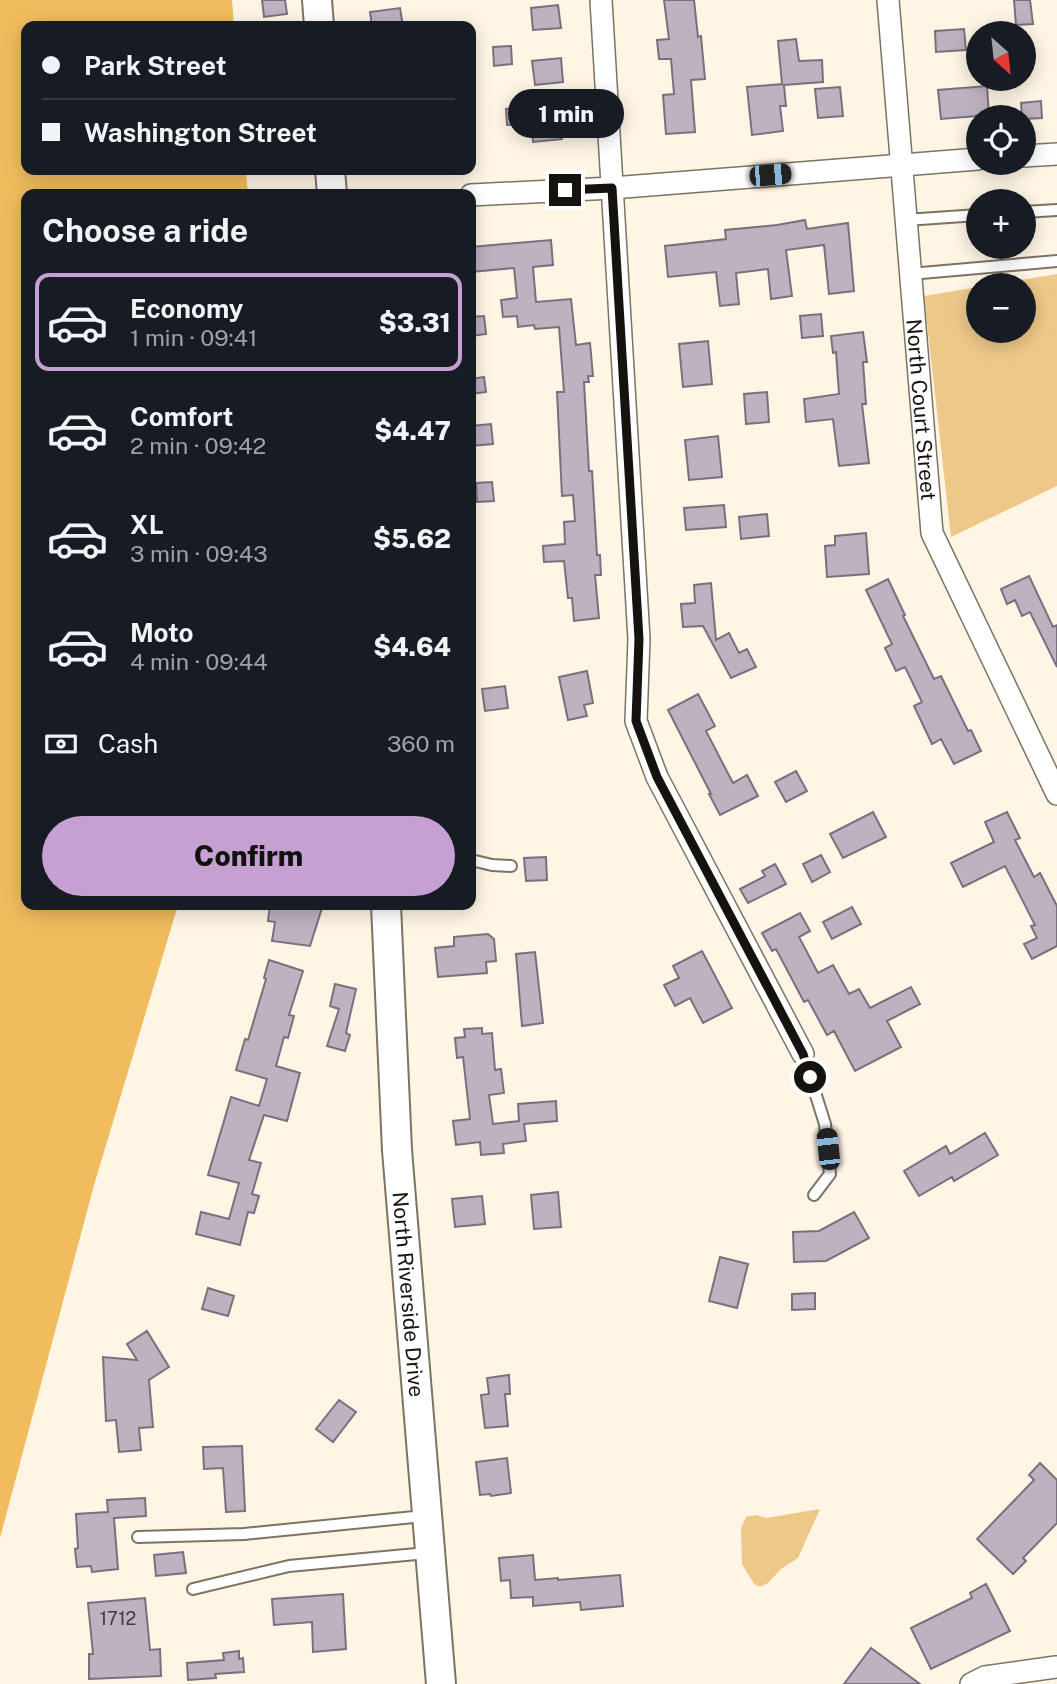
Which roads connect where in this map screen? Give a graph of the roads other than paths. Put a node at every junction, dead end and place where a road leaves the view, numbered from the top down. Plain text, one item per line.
1 (317, 0) edge
2 (601, 0) edge
3 (888, 0) edge
4 (319, 21) edge
5 (1057, 154) edge
6 (1036, 155) edge
7 (966, 160) edge
8 (901, 165) junction
9 (612, 188) junction
10 (476, 195) edge
11 (1057, 209) edge
12 (1036, 211) edge
13 (966, 216) edge
14 (906, 220) junction
15 (1057, 261) edge
16 (910, 274) junction
17 (1057, 794) edge
18 (476, 861) edge
19 (511, 866) dead end
20 (386, 910) edge
21 (803, 1054) joint
22 (814, 1195) dead end
23 (427, 1516) junction
24 (138, 1537) dead end
25 (430, 1553) junction
26 (192, 1589) dead end
27 (1057, 1657) edge
28 (1057, 1669) edge
29 (441, 1684) edge
30 (971, 1684) edge

1 - 4 street
2 - 9 street
3 - 8 street, North Court Street
5 - 6 street
7 - 8 street
8 - 9 street
8 - 14 street, North Court Street
9 - 10 street
9 - 21 street
11 - 12 lane
13 - 14 lane
14 - 16 street, North Court Street
15 - 16 lane
16 - 17 street, North Court Street
18 - 19 lane
20 - 23 street, North Riverside Drive
21 - 22 lane
23 - 24 lane
23 - 25 street, North Riverside Drive
25 - 26 lane
25 - 29 street, North Riverside Drive
27 - 28 street
28 - 30 street

